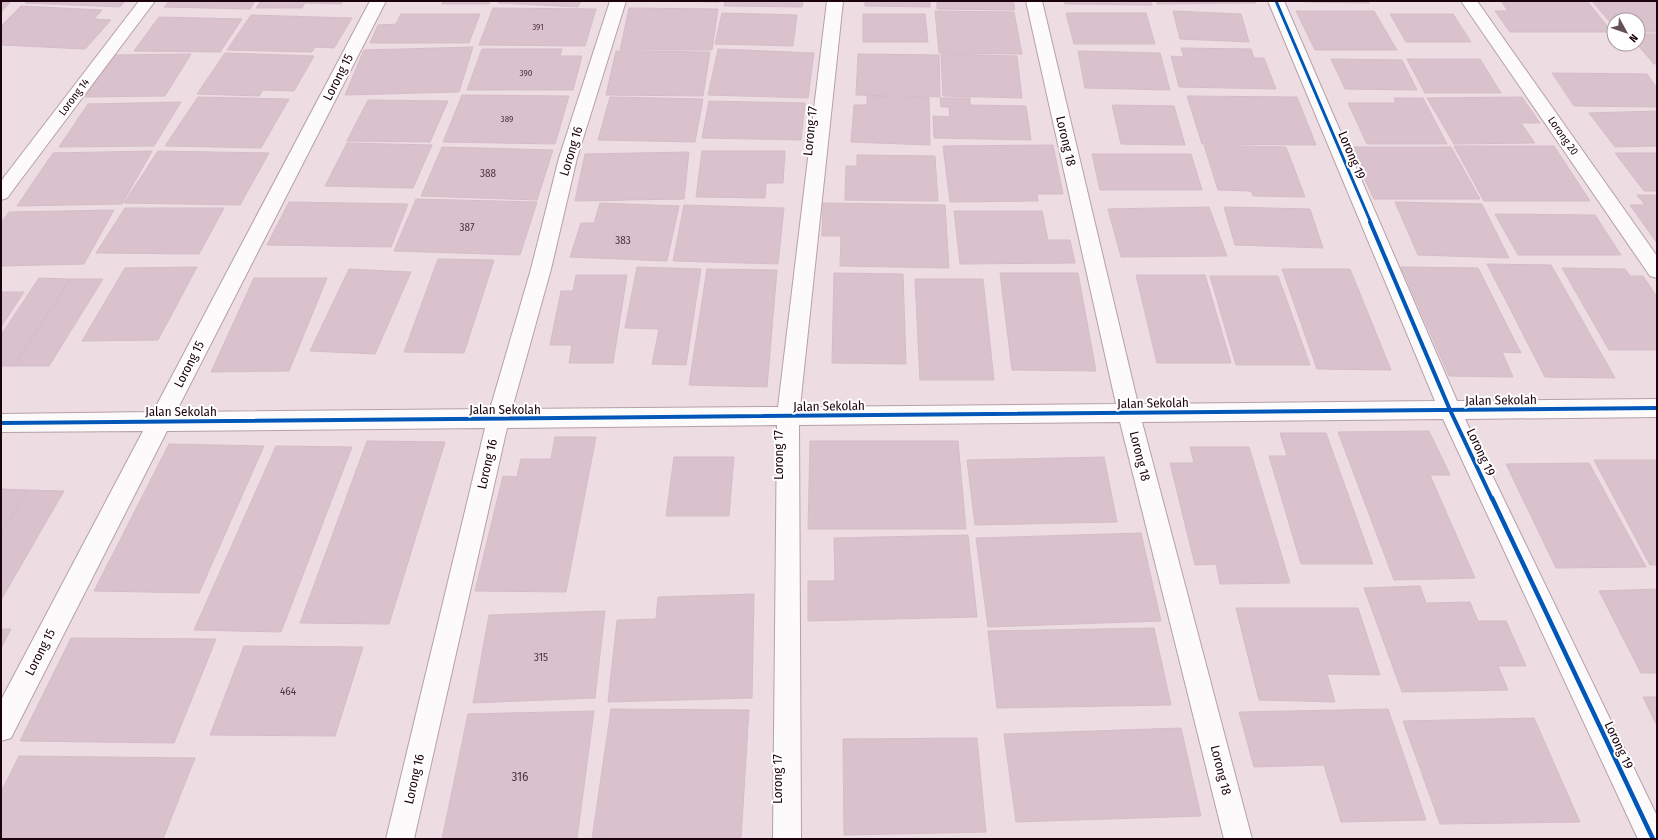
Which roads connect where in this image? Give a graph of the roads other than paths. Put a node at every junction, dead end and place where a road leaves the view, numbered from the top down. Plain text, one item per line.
1 (147, 1) edge
2 (378, 1) edge
3 (618, 1) edge
4 (834, 1) edge
5 (1034, 1) edge
6 (1276, 1) edge
7 (1469, 1) edge
8 (1, 194) edge
9 (1657, 271) edge
10 (1657, 408) edge
11 (1450, 410) junction
12 (1130, 413) junction
13 (788, 416) junction
14 (498, 419) junction
15 (160, 422) junction
16 (1, 423) edge
17 (1, 728) edge
18 (400, 839) edge
19 (787, 839) edge
20 (1238, 839) edge
21 (1653, 839) edge

1 - 8 street, Lorong 14
2 - 15 street, Lorong 15
3 - 14 street, Lorong 16
4 - 13 street, Lorong 17
5 - 12 street, Lorong 18
6 - 11 street, Lorong 19
7 - 9 street, Lorong 20
10 - 11 street, Jalan Sekolah
11 - 12 street, Jalan Sekolah
11 - 21 street, Lorong 19
12 - 13 street, Jalan Sekolah
12 - 20 street, Lorong 18
13 - 14 street, Jalan Sekolah
13 - 19 street, Lorong 17
14 - 15 street, Jalan Sekolah
14 - 18 street, Lorong 16
15 - 16 street, Jalan Sekolah
15 - 17 street, Lorong 15

